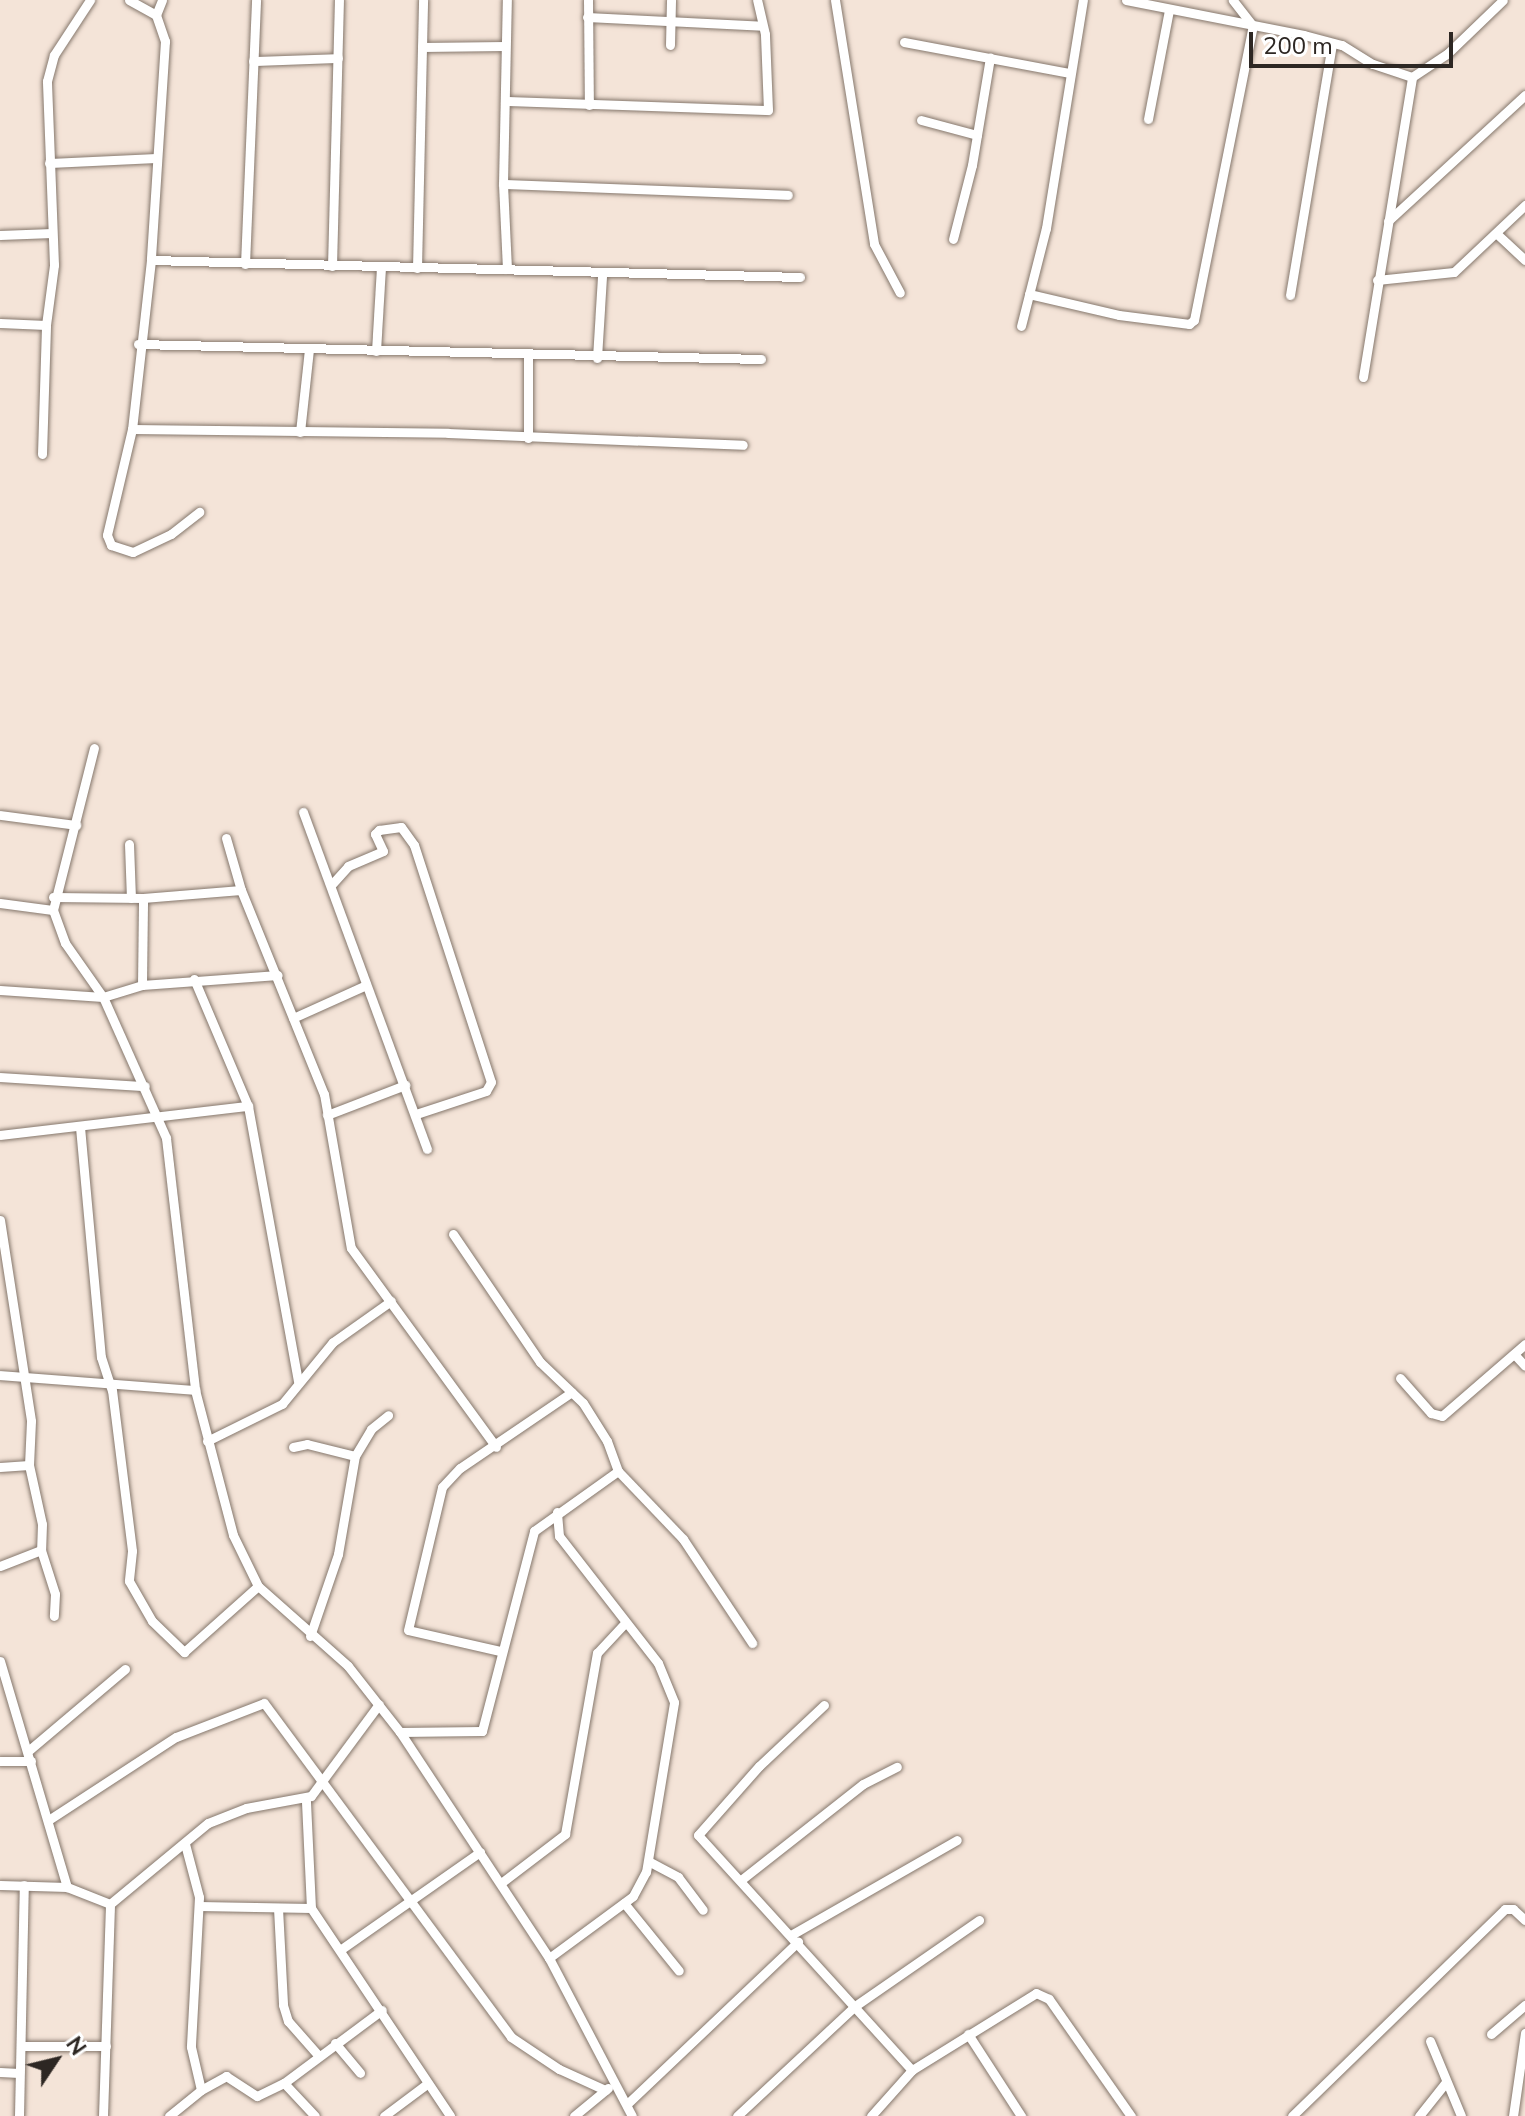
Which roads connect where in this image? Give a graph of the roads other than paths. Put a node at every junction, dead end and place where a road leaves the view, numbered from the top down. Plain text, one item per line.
1 (90, 0) edge
2 (129, 0) edge
3 (162, 0) edge
4 (256, 0) edge
5 (339, 0) edge
6 (423, 0) edge
7 (507, 0) edge
8 (588, 0) edge
9 (671, 0) edge
10 (757, 0) edge
11 (835, 0) edge
12 (1083, 0) edge
13 (1127, 0) edge
14 (1233, 0) edge
15 (1503, 0) edge
16 (1169, 10) junction
17 (156, 15) junction
18 (587, 17) junction
19 (670, 22) junction
20 (762, 26) junction
21 (1253, 26) junction
22 (904, 42) dead end
23 (1332, 43) junction
24 (670, 45) dead end
25 (505, 46) junction
26 (422, 47) junction
27 (990, 57) junction
28 (338, 58) junction
29 (253, 61) junction
30 (1070, 73) junction
31 (1412, 77) junction
32 (1525, 95) edge
33 (505, 101) junction
34 (589, 105) junction
35 (1148, 119) dead end
36 (921, 120) dead end
37 (977, 135) junction
38 (157, 158) junction
39 (49, 163) junction
40 (503, 184) junction
41 (788, 195) dead end
42 (1525, 205) edge
43 (1388, 221) junction
44 (52, 233) junction
45 (1497, 234) junction
46 (0, 235) edge
47 (953, 239) dead end
48 (151, 260) junction
49 (1525, 260) edge
50 (245, 264) junction
51 (332, 266) junction
52 (381, 268) junction
53 (417, 268) junction
54 (507, 269) junction
55 (602, 276) junction
56 (800, 277) dead end
57 (1377, 280) junction
58 (900, 293) dead end
59 (1029, 294) junction
60 (1290, 295) dead end
61 (0, 323) edge
62 (46, 325) junction
63 (1021, 326) dead end
64 (138, 344) junction
65 (309, 349) junction
66 (376, 351) junction
67 (528, 355) junction
68 (597, 358) junction
69 (761, 359) dead end
70 (1363, 377) dead end
71 (132, 429) junction
72 (300, 432) junction
73 (528, 438) junction
74 (743, 445) dead end
75 (42, 454) dead end
76 (199, 512) dead end
77 (94, 748) dead end
78 (303, 812) dead end
79 (0, 815) edge
80 (76, 825) junction
81 (226, 838) dead end
82 (129, 844) dead end
83 (332, 884) junction
84 (241, 890) junction
85 (53, 897) junction
86 (131, 898) junction
87 (143, 898) junction
88 (0, 903) edge
89 (53, 910) junction
90 (278, 975) junction
91 (194, 979) junction
92 (142, 985) junction
93 (366, 985) junction
94 (0, 990) edge
95 (103, 997) junction
96 (293, 1018) junction
97 (0, 1077) edge
98 (405, 1085) junction
99 (145, 1086) junction
100 (248, 1106) junction
101 (157, 1114) junction
102 (416, 1114) junction
103 (327, 1115) junction
104 (80, 1127) junction
105 (0, 1135) edge
106 (427, 1149) dead end
107 (0, 1220) edge
108 (453, 1234) dead end
109 (391, 1301) junction
110 (1525, 1344) edge
111 (1514, 1354) junction
112 (1525, 1366) edge
113 (20, 1373) junction
114 (0, 1375) edge
115 (1400, 1378) dead end
116 (298, 1382) junction
117 (111, 1386) junction
118 (195, 1390) junction
119 (572, 1392) junction
120 (388, 1415) dead end
121 (207, 1441) junction
122 (293, 1447) dead end
123 (496, 1447) junction
124 (355, 1456) junction
125 (29, 1465) junction
126 (0, 1467) edge
127 (618, 1471) junction
128 (557, 1512) junction
129 (542, 1524) junction
130 (559, 1536) junction
131 (41, 1550) junction
132 (0, 1566) edge
133 (258, 1586) junction
134 (54, 1616) dead end
135 (624, 1624) junction
136 (310, 1636) junction
137 (752, 1643) dead end
138 (500, 1651) junction
139 (0, 1661) edge
140 (125, 1669) dead end
141 (379, 1704) junction
142 (824, 1705) dead end
143 (400, 1732) junction
144 (30, 1756) junction
145 (0, 1761) edge
146 (897, 1767) dead end
147 (324, 1779) junction
148 (306, 1800) junction
149 (50, 1819) junction
150 (957, 1840) dead end
151 (185, 1844) junction
152 (480, 1852) junction
153 (650, 1862) junction
154 (741, 1880) junction
155 (501, 1883) junction
156 (0, 1885) edge
157 (24, 1885) junction
158 (67, 1887) junction
159 (412, 1898) junction
160 (624, 1903) junction
161 (110, 1904) junction
162 (199, 1906) junction
163 (278, 1908) junction
164 (311, 1908) junction
165 (703, 1910) dead end
166 (979, 1920) dead end
167 (1525, 1920) edge
168 (795, 1938) junction
169 (340, 1950) junction
170 (549, 1958) junction
171 (679, 1971) dead end
172 (1525, 2005) edge
173 (855, 2006) junction
174 (382, 2010) junction
175 (1525, 2033) edge
176 (968, 2034) junction
177 (1491, 2034) dead end
178 (1430, 2041) dead end
179 (335, 2043) junction
180 (23, 2046) junction
181 (106, 2046) junction
182 (318, 2055) junction
183 (912, 2070) junction
184 (0, 2072) edge
185 (19, 2073) junction
186 (360, 2073) dead end
187 (615, 2082) junction
188 (1446, 2082) junction
189 (284, 2083) junction
190 (427, 2084) junction
191 (201, 2090) junction
192 (605, 2090) junction
193 (627, 2104) junction
194 (19, 2116) edge
195 (103, 2116) edge
196 (169, 2116) edge
197 (313, 2116) edge
198 (384, 2116) edge
199 (450, 2116) edge
200 (574, 2116) edge
201 (632, 2116) edge
202 (737, 2116) edge
203 (871, 2116) edge
204 (1021, 2116) edge
205 (1131, 2116) edge
206 (1292, 2116) edge
207 (1419, 2116) edge
208 (1461, 2116) edge
209 (1513, 2116) edge

1 - 39 street
2 - 17 street
3 - 17 street
4 - 29 street
5 - 28 street
6 - 26 street
7 - 25 street
8 - 18 street
9 - 19 street
10 - 20 street
11 - 58 street
12 - 30 street
13 - 16 street
14 - 21 street
15 - 31 street
16 - 21 street
16 - 35 street
17 - 38 street
18 - 19 street
18 - 34 street
19 - 20 street
19 - 24 street
20 - 34 street
21 - 23 street
21 - 59 street
22 - 27 street
23 - 31 street
23 - 60 street
25 - 26 street
25 - 33 street
26 - 53 street
27 - 30 street
27 - 37 street
28 - 29 street
28 - 51 street
29 - 50 street
30 - 59 street
31 - 43 street
32 - 43 street
33 - 34 street
33 - 40 street
36 - 37 street
37 - 47 street
38 - 39 street
38 - 48 street
39 - 44 street
40 - 41 street
40 - 54 street
42 - 45 street
43 - 57 street
44 - 46 street
44 - 62 street
45 - 49 street
45 - 57 street
48 - 50 street
48 - 64 street
50 - 51 street
51 - 52 street
52 - 53 street
52 - 66 street
53 - 54 street
54 - 55 street
55 - 56 street
55 - 68 street
57 - 70 street
59 - 63 street
61 - 62 street
62 - 75 street
64 - 65 street
64 - 71 street
65 - 66 street
65 - 72 street
66 - 67 street
67 - 68 street
67 - 73 street
68 - 69 street
71 - 72 street
71 - 76 street
72 - 73 street
73 - 74 street
77 - 80 street
78 - 83 street
79 - 80 street
80 - 85 street
81 - 84 street
82 - 86 street
83 - 93 street
83 - 102 street
84 - 87 street
84 - 90 street
85 - 86 street
85 - 89 street
86 - 87 street
87 - 92 street
88 - 89 street
89 - 95 street
90 - 91 street
90 - 96 street
91 - 92 street
91 - 100 street
92 - 95 street
93 - 96 street
93 - 98 street
94 - 95 street
95 - 99 street
96 - 103 street
97 - 99 street
98 - 102 street
98 - 103 street
99 - 101 street
100 - 101 street
100 - 116 street
101 - 104 street
101 - 118 street
102 - 106 street
103 - 109 street
104 - 105 street
104 - 117 street
107 - 113 street
108 - 119 street
109 - 116 street
109 - 123 street
110 - 111 street
111 - 112 street
111 - 115 street
113 - 114 street
113 - 117 street
113 - 125 street
116 - 121 street
117 - 118 street
117 - 133 street
118 - 121 street
119 - 123 street
119 - 127 street
120 - 124 street
121 - 133 street
122 - 124 street
123 - 138 street
124 - 136 street
125 - 126 street
125 - 131 street
127 - 128 street
127 - 137 street
128 - 129 street
128 - 130 street
129 - 130 street
129 - 138 street
130 - 135 street
131 - 132 street
131 - 134 street
133 - 136 street
135 - 153 street
135 - 155 street
136 - 141 street
138 - 143 street
139 - 144 street
140 - 144 street
141 - 143 street
141 - 147 street
142 - 154 street
143 - 152 street
144 - 145 street
144 - 149 street
146 - 154 street
147 - 148 street
147 - 149 street
147 - 159 street
148 - 151 street
148 - 164 street
149 - 158 street
150 - 168 street
151 - 161 street
151 - 162 street
152 - 155 street
152 - 159 street
153 - 160 street
153 - 165 street
154 - 168 street
155 - 170 street
156 - 157 street
157 - 158 street
157 - 180 street
158 - 161 street
159 - 169 street
159 - 192 street
160 - 170 street
160 - 171 street
161 - 181 street
162 - 163 street
162 - 191 street
163 - 164 street
163 - 182 street
164 - 169 street
166 - 173 street
167 - 206 street
168 - 173 street
168 - 193 street
169 - 174 street
170 - 187 street
172 - 177 street
173 - 183 street
173 - 202 street
174 - 179 street
174 - 190 street
175 - 209 street
176 - 183 street
176 - 204 street
176 - 205 street
178 - 188 street
179 - 182 street
179 - 186 street
180 - 181 street
180 - 185 street
181 - 195 street
182 - 189 street
183 - 203 street
184 - 185 street
185 - 194 street
187 - 192 street
187 - 193 street
188 - 207 street
188 - 208 street
189 - 191 street
189 - 197 street
190 - 198 street
190 - 199 street
191 - 196 street
192 - 200 street
193 - 201 street

